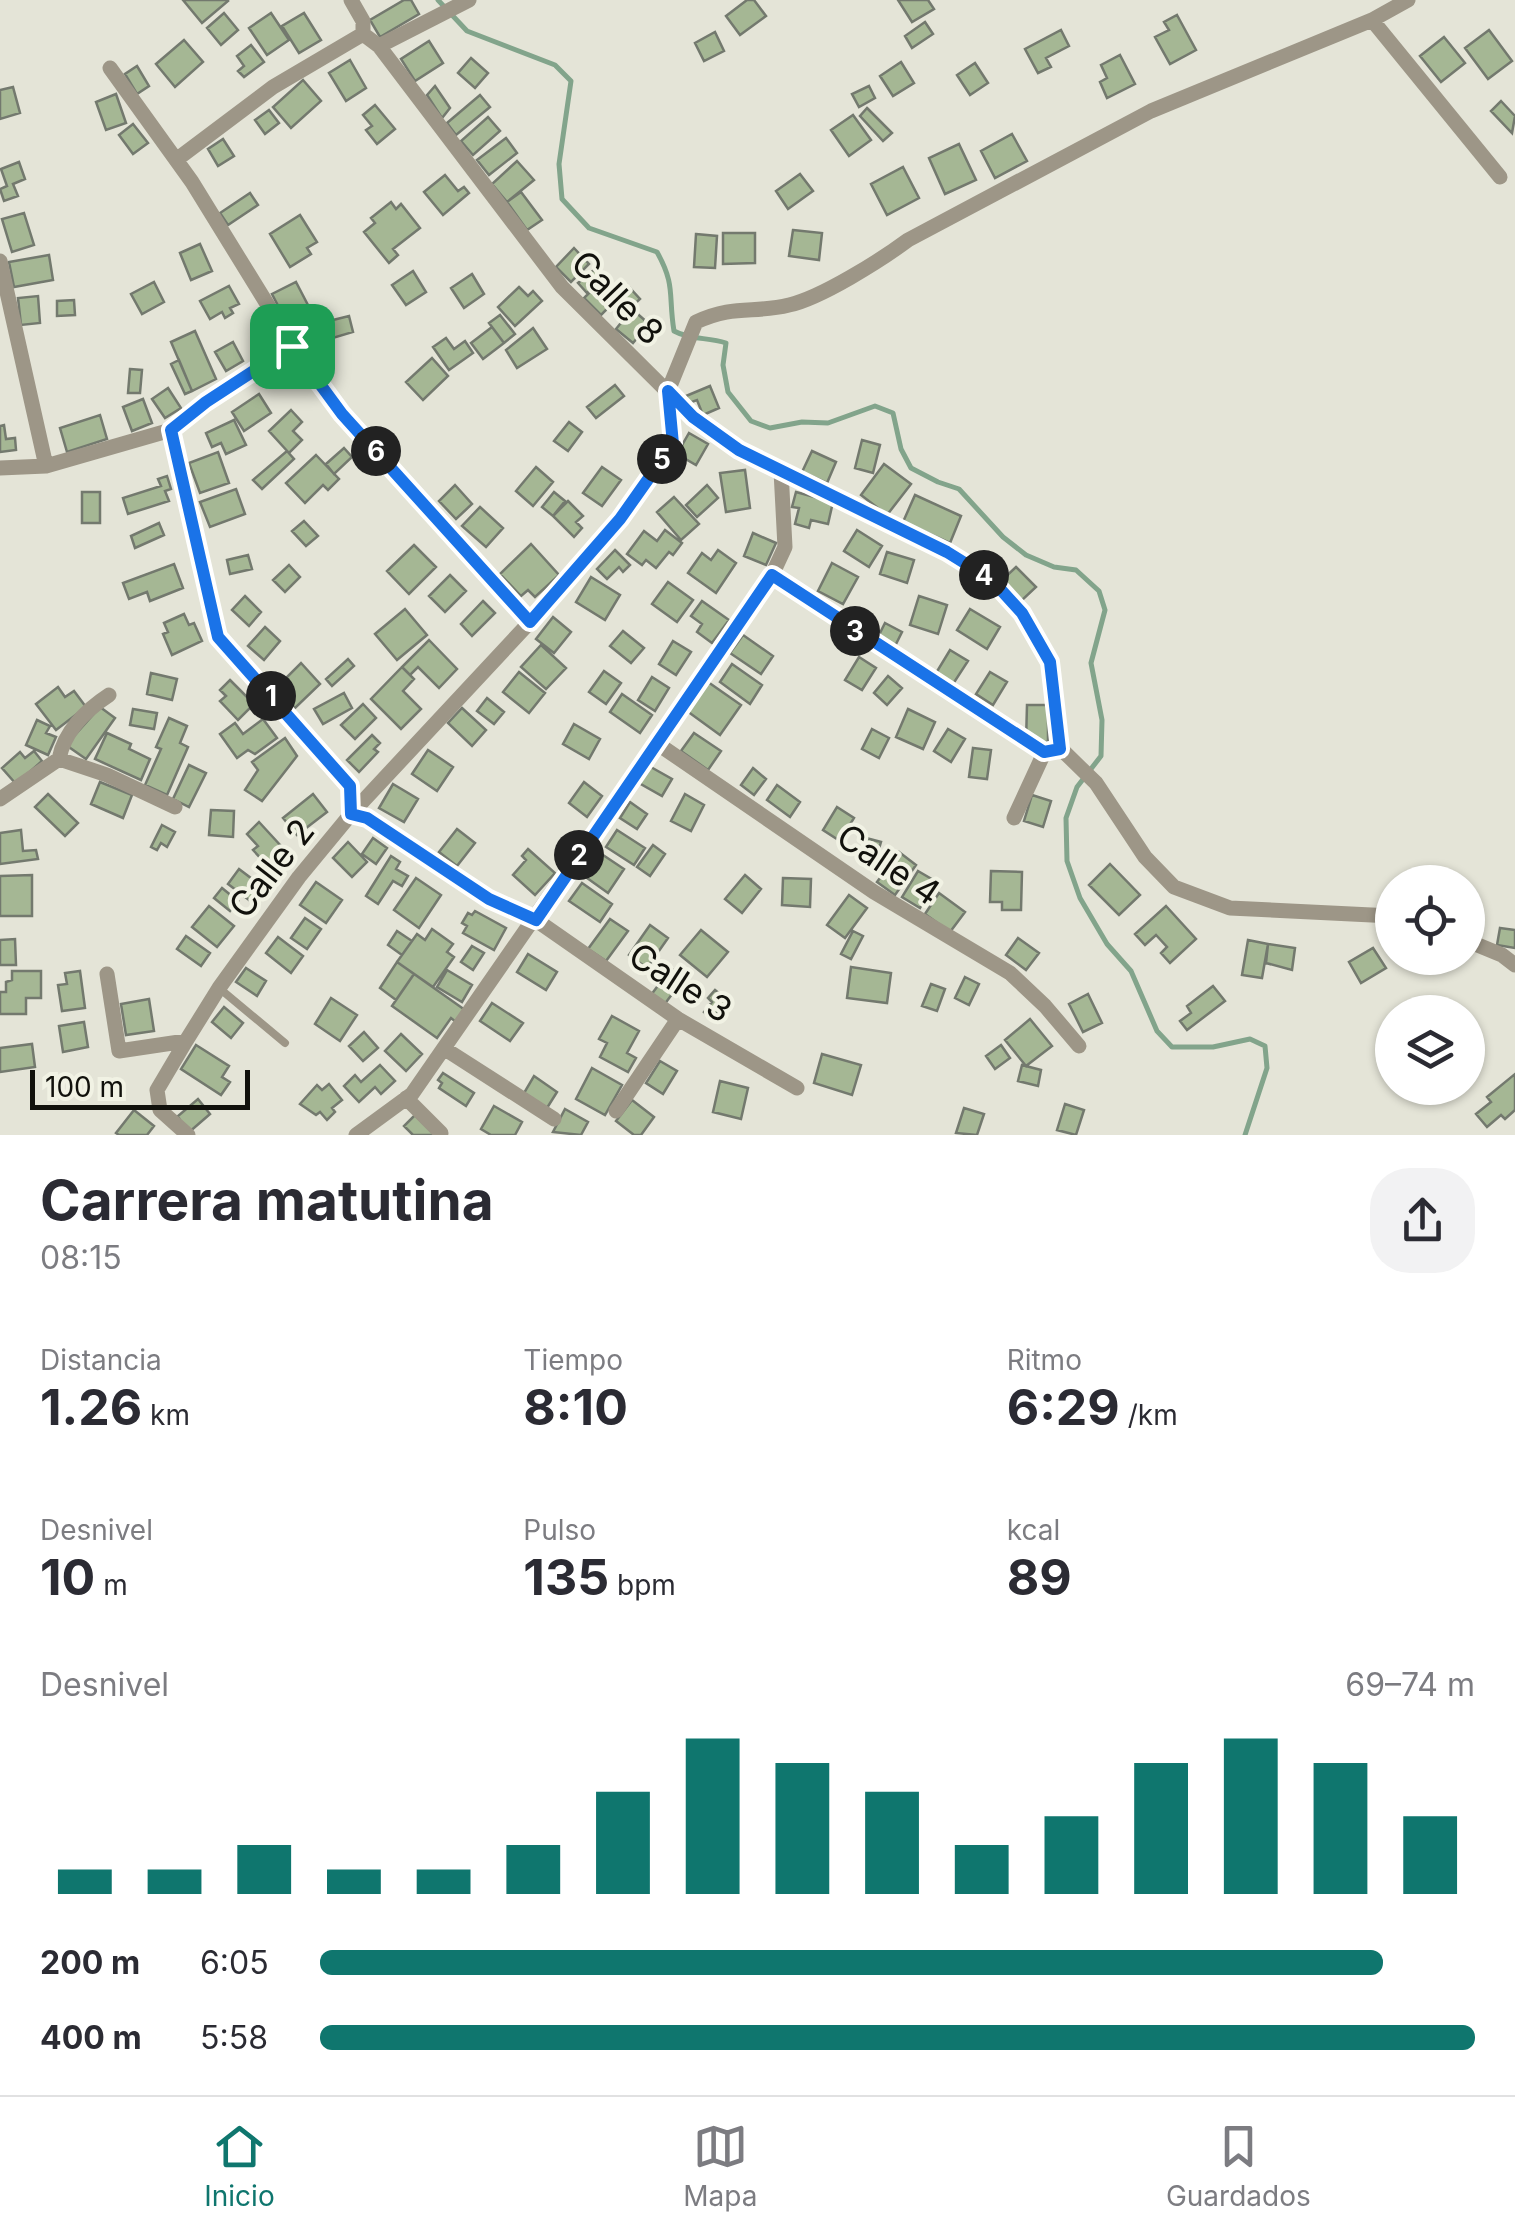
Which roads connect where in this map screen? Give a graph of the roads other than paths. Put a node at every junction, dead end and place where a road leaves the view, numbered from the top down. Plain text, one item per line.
1 (351, 0) edge
2 (470, 0) edge
3 (1408, 0) edge
4 (1372, 20) junction
5 (362, 34) junction
6 (379, 46) junction
7 (110, 68) dead end
8 (176, 160) junction
9 (1500, 178) dead end
10 (0, 261) edge
11 (292, 346) junction
12 (668, 391) junction
13 (171, 430) junction
14 (46, 466) junction
15 (0, 468) edge
16 (781, 471) junction
17 (772, 575) junction
18 (530, 622) junction
19 (109, 694) dead end
20 (655, 742) junction
21 (1052, 751) junction
22 (59, 760) junction
23 (0, 798) edge
24 (175, 807) dead end
25 (351, 814) junction
26 (1014, 818) dead end
27 (1375, 915) edge
28 (536, 920) junction
29 (1485, 948) edge
30 (1515, 965) edge
31 (107, 974) dead end
32 (218, 988) junction
33 (678, 1019) junction
34 (186, 1041) junction
35 (285, 1044) dead end
36 (1079, 1046) dead end
37 (444, 1049) junction
38 (797, 1088) dead end
39 (406, 1098) junction
40 (616, 1111) dead end
41 (554, 1119) dead end
42 (441, 1133) edge
43 (188, 1135) edge
44 (356, 1135) edge

1 - 5 street
2 - 6 street
3 - 4 street
4 - 9 street
4 - 12 street
5 - 6 street, Calle 8
5 - 8 street
6 - 12 street, Calle 8
7 - 8 street
8 - 11 street
10 - 14 street
11 - 13 street
11 - 18 street
12 - 16 street, Calle 8
12 - 18 street, Calle 2
13 - 14 street
13 - 25 street
14 - 15 street
16 - 17 street
16 - 21 street, Calle 8
17 - 20 street
17 - 21 street
18 - 25 street, Calle 2
19 - 22 street
20 - 28 street
20 - 36 street, Calle 4
21 - 26 street
21 - 27 street
22 - 23 street
22 - 24 street
25 - 28 street, Calle 3
25 - 32 street, Calle 2
28 - 33 street, Calle 3
28 - 37 street
29 - 30 street
31 - 34 street
32 - 34 street, Calle 2
32 - 35 lane
33 - 38 street, Calle 3
33 - 40 street
34 - 43 street, Calle 2
37 - 39 street
37 - 41 street
39 - 42 street
39 - 44 street

